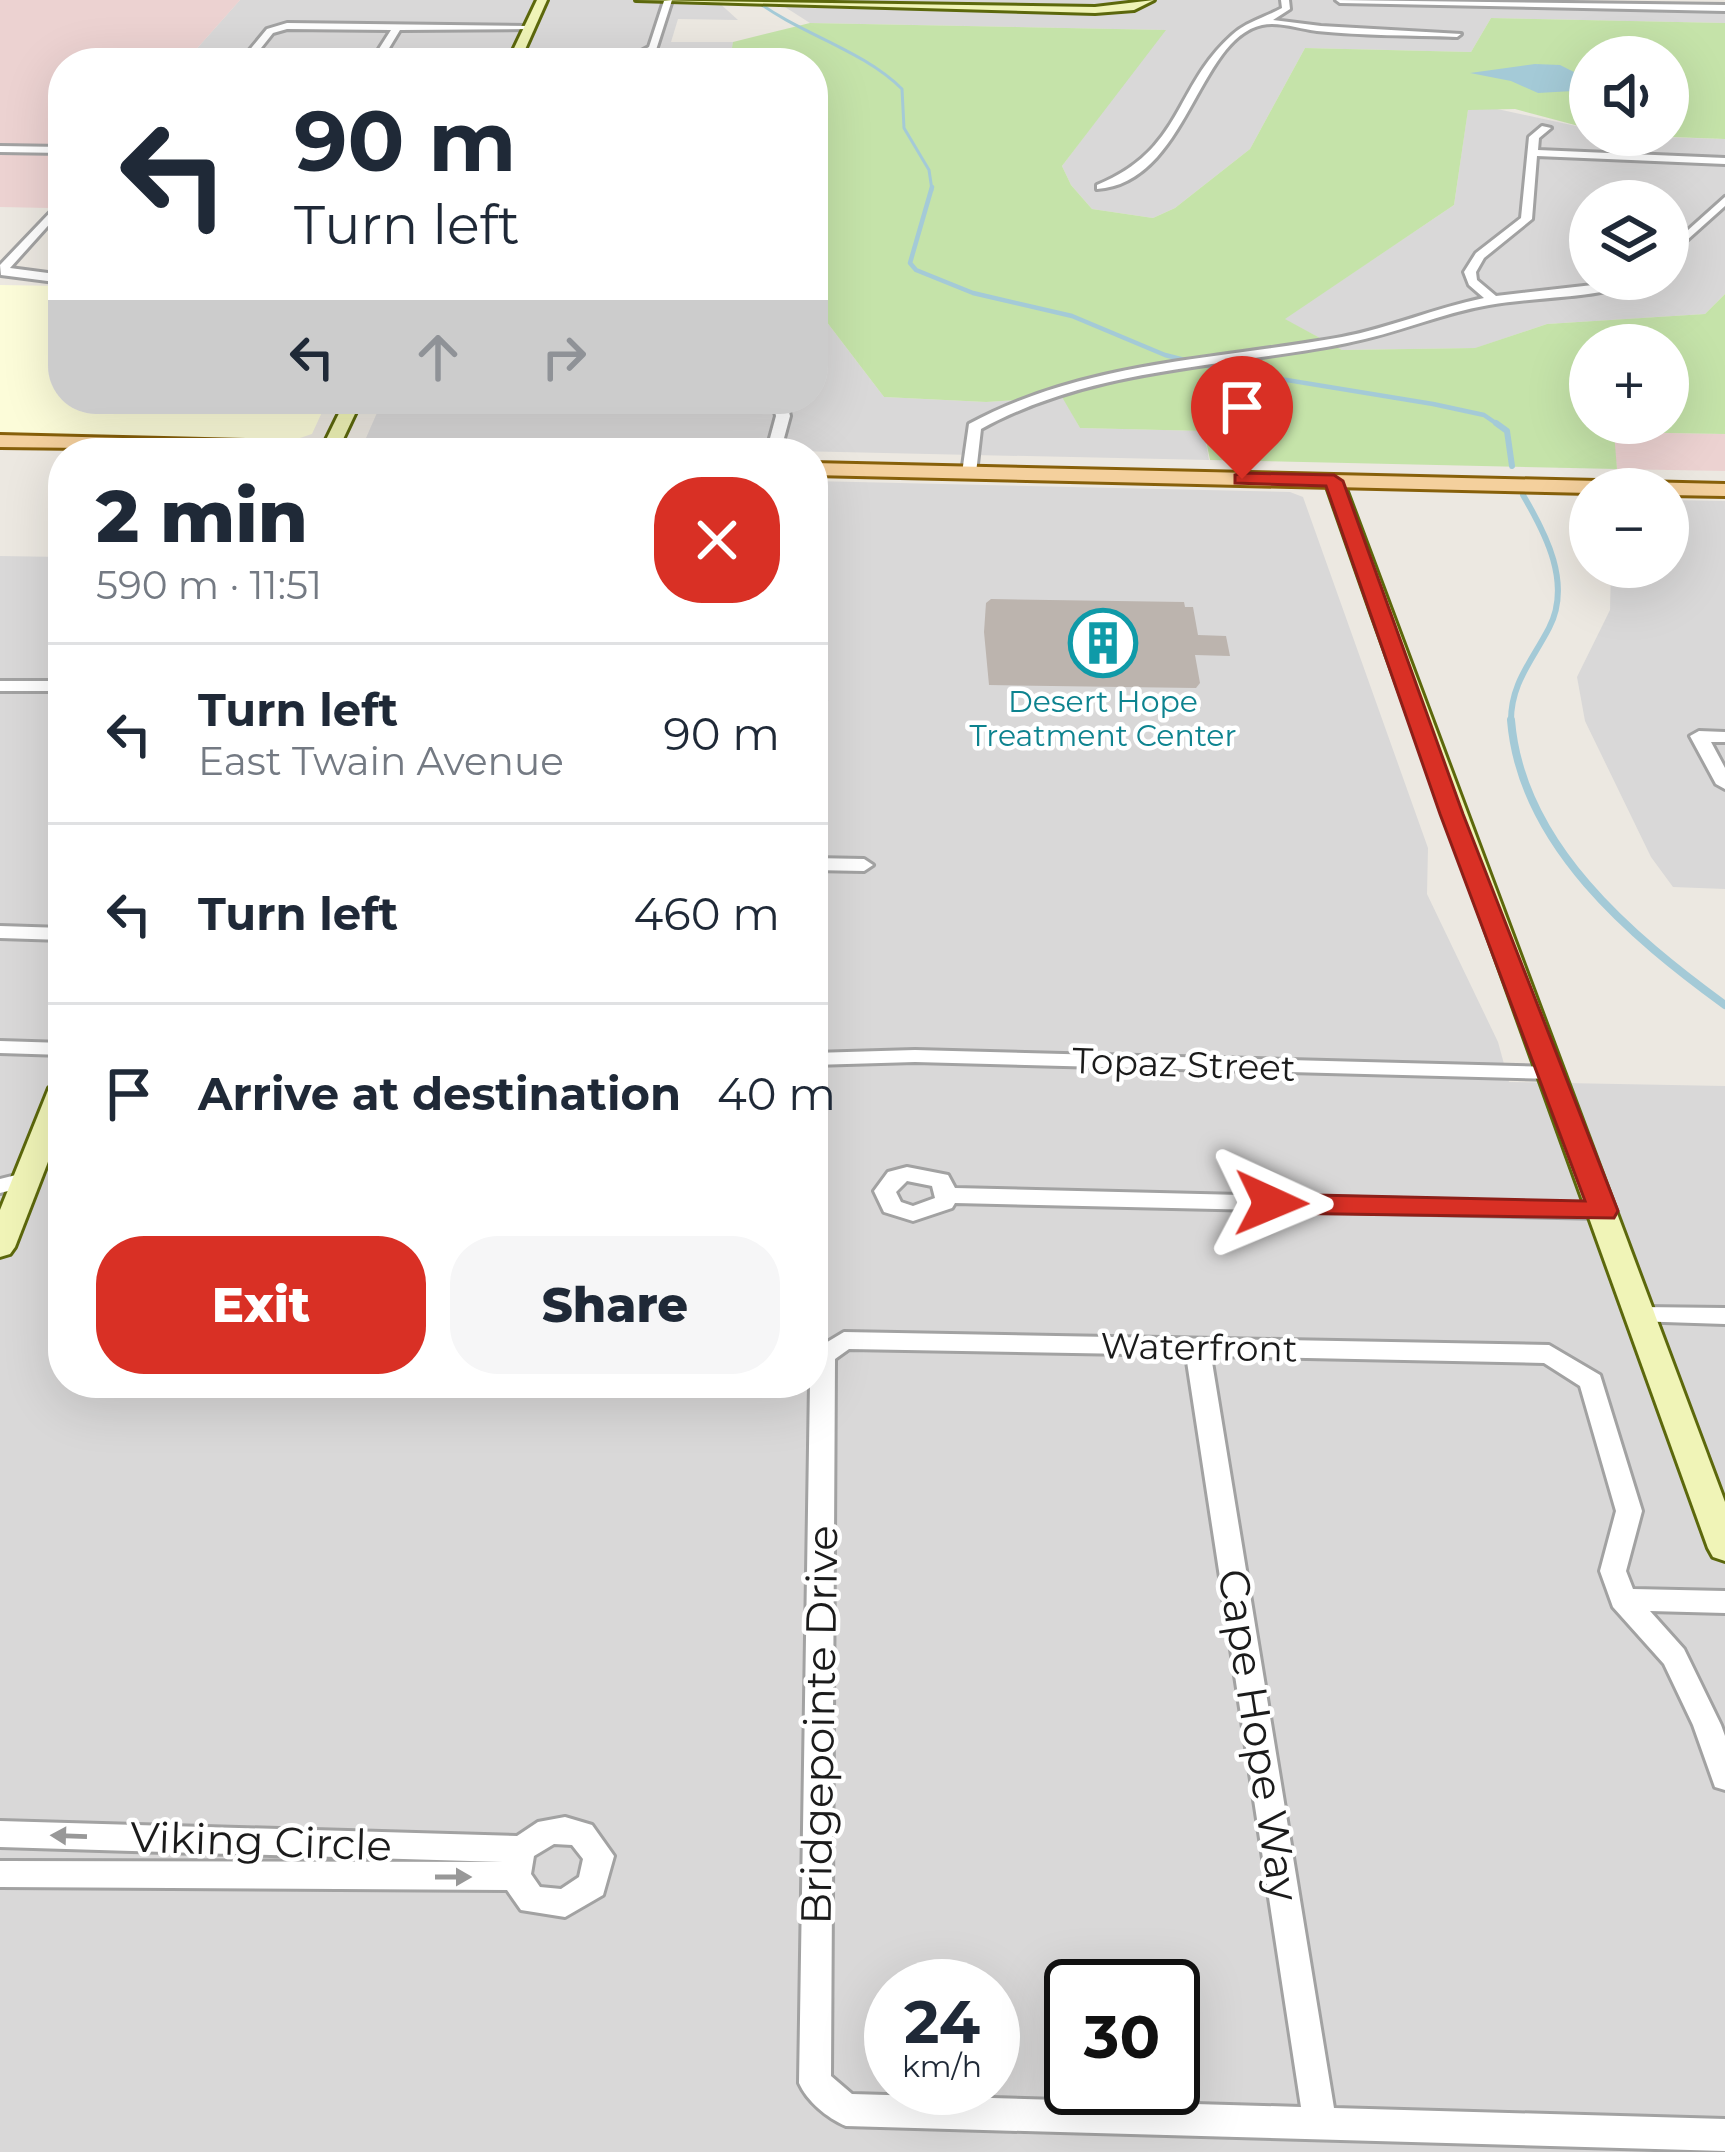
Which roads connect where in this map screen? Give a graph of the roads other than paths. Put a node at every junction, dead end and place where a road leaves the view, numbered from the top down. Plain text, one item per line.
1 (542, 0) edge
2 (641, 0) edge
3 (1150, 0) edge
4 (1285, 0) edge
5 (1340, 0) edge
6 (668, 1) edge
7 (737, 2) edge
8 (856, 2) edge
9 (1536, 2) edge
10 (1725, 8) edge
11 (1264, 21) junction
12 (398, 27) junction
13 (529, 29) junction
14 (1457, 34) dead end
15 (258, 48) edge
16 (385, 48) edge
17 (520, 48) edge
18 (653, 48) edge
19 (1546, 128) dead end
20 (0, 149) edge
21 (48, 150) edge
22 (1533, 153) junction
23 (1725, 161) edge
24 (1101, 187) dead end
25 (1725, 200) edge
26 (48, 219) edge
27 (1689, 234) edge
28 (48, 277) edge
29 (1569, 294) edge
30 (1493, 300) junction
31 (0, 441) edge
32 (48, 442) edge
33 (0, 454) edge
34 (48, 456) edge
35 (828, 470) edge
36 (968, 473) junction
37 (1334, 481) junction
38 (1725, 490) edge
39 (0, 686) edge
40 (48, 686) edge
41 (1725, 737) edge
42 (1725, 784) edge
43 (828, 864) edge
44 (864, 865) dead end
45 (0, 932) edge
46 (48, 934) edge
47 (0, 1047) edge
48 (48, 1049) edge
49 (828, 1059) edge
50 (1554, 1073) junction
51 (48, 1117) edge
52 (14, 1182) edge
53 (947, 1196) dead end
54 (1604, 1211) junction
55 (0, 1247) edge
56 (1641, 1315) junction
57 (1725, 1316) edge
58 (1197, 1347) junction
59 (833, 1348) joint
60 (828, 1352) edge
61 (823, 1398) edge
62 (1725, 1548) edge
63 (1623, 1599) junction
64 (1725, 1602) edge
65 (1725, 1778) edge
66 (0, 1834) edge
67 (0, 1874) edge
68 (1321, 2123) junction
69 (1725, 2134) edge

1 - 13 street
2 - 6 street
3 - 8 street
4 - 11 street
5 - 9 street
6 - 7 street
6 - 18 street
7 - 8 street
9 - 10 street
11 - 14 street
11 - 24 street
12 - 13 street
12 - 15 street
12 - 16 street
13 - 17 street
19 - 22 street
20 - 21 street
22 - 23 street
22 - 30 street
25 - 27 street
26 - 28 street
29 - 30 street
30 - 36 street
31 - 32 main road
33 - 34 main road
35 - 36 main road
36 - 37 main road
37 - 38 main road
37 - 50 street
39 - 40 street
41 - 42 street
43 - 44 street
45 - 46 street
47 - 48 street
49 - 50 street, Topaz Street
50 - 54 street
51 - 52 street
52 - 55 street
53 - 54 street
54 - 56 street
56 - 57 street
56 - 62 street
58 - 59 street, Waterfront
58 - 63 street, Waterfront
58 - 68 street, Cape Hope Way
59 - 60 street, Bridgepointe Drive
61 - 68 street, Bridgepointe Drive
63 - 64 street
63 - 65 street
67 -> 66 street, Viking Circle
68 - 69 street

